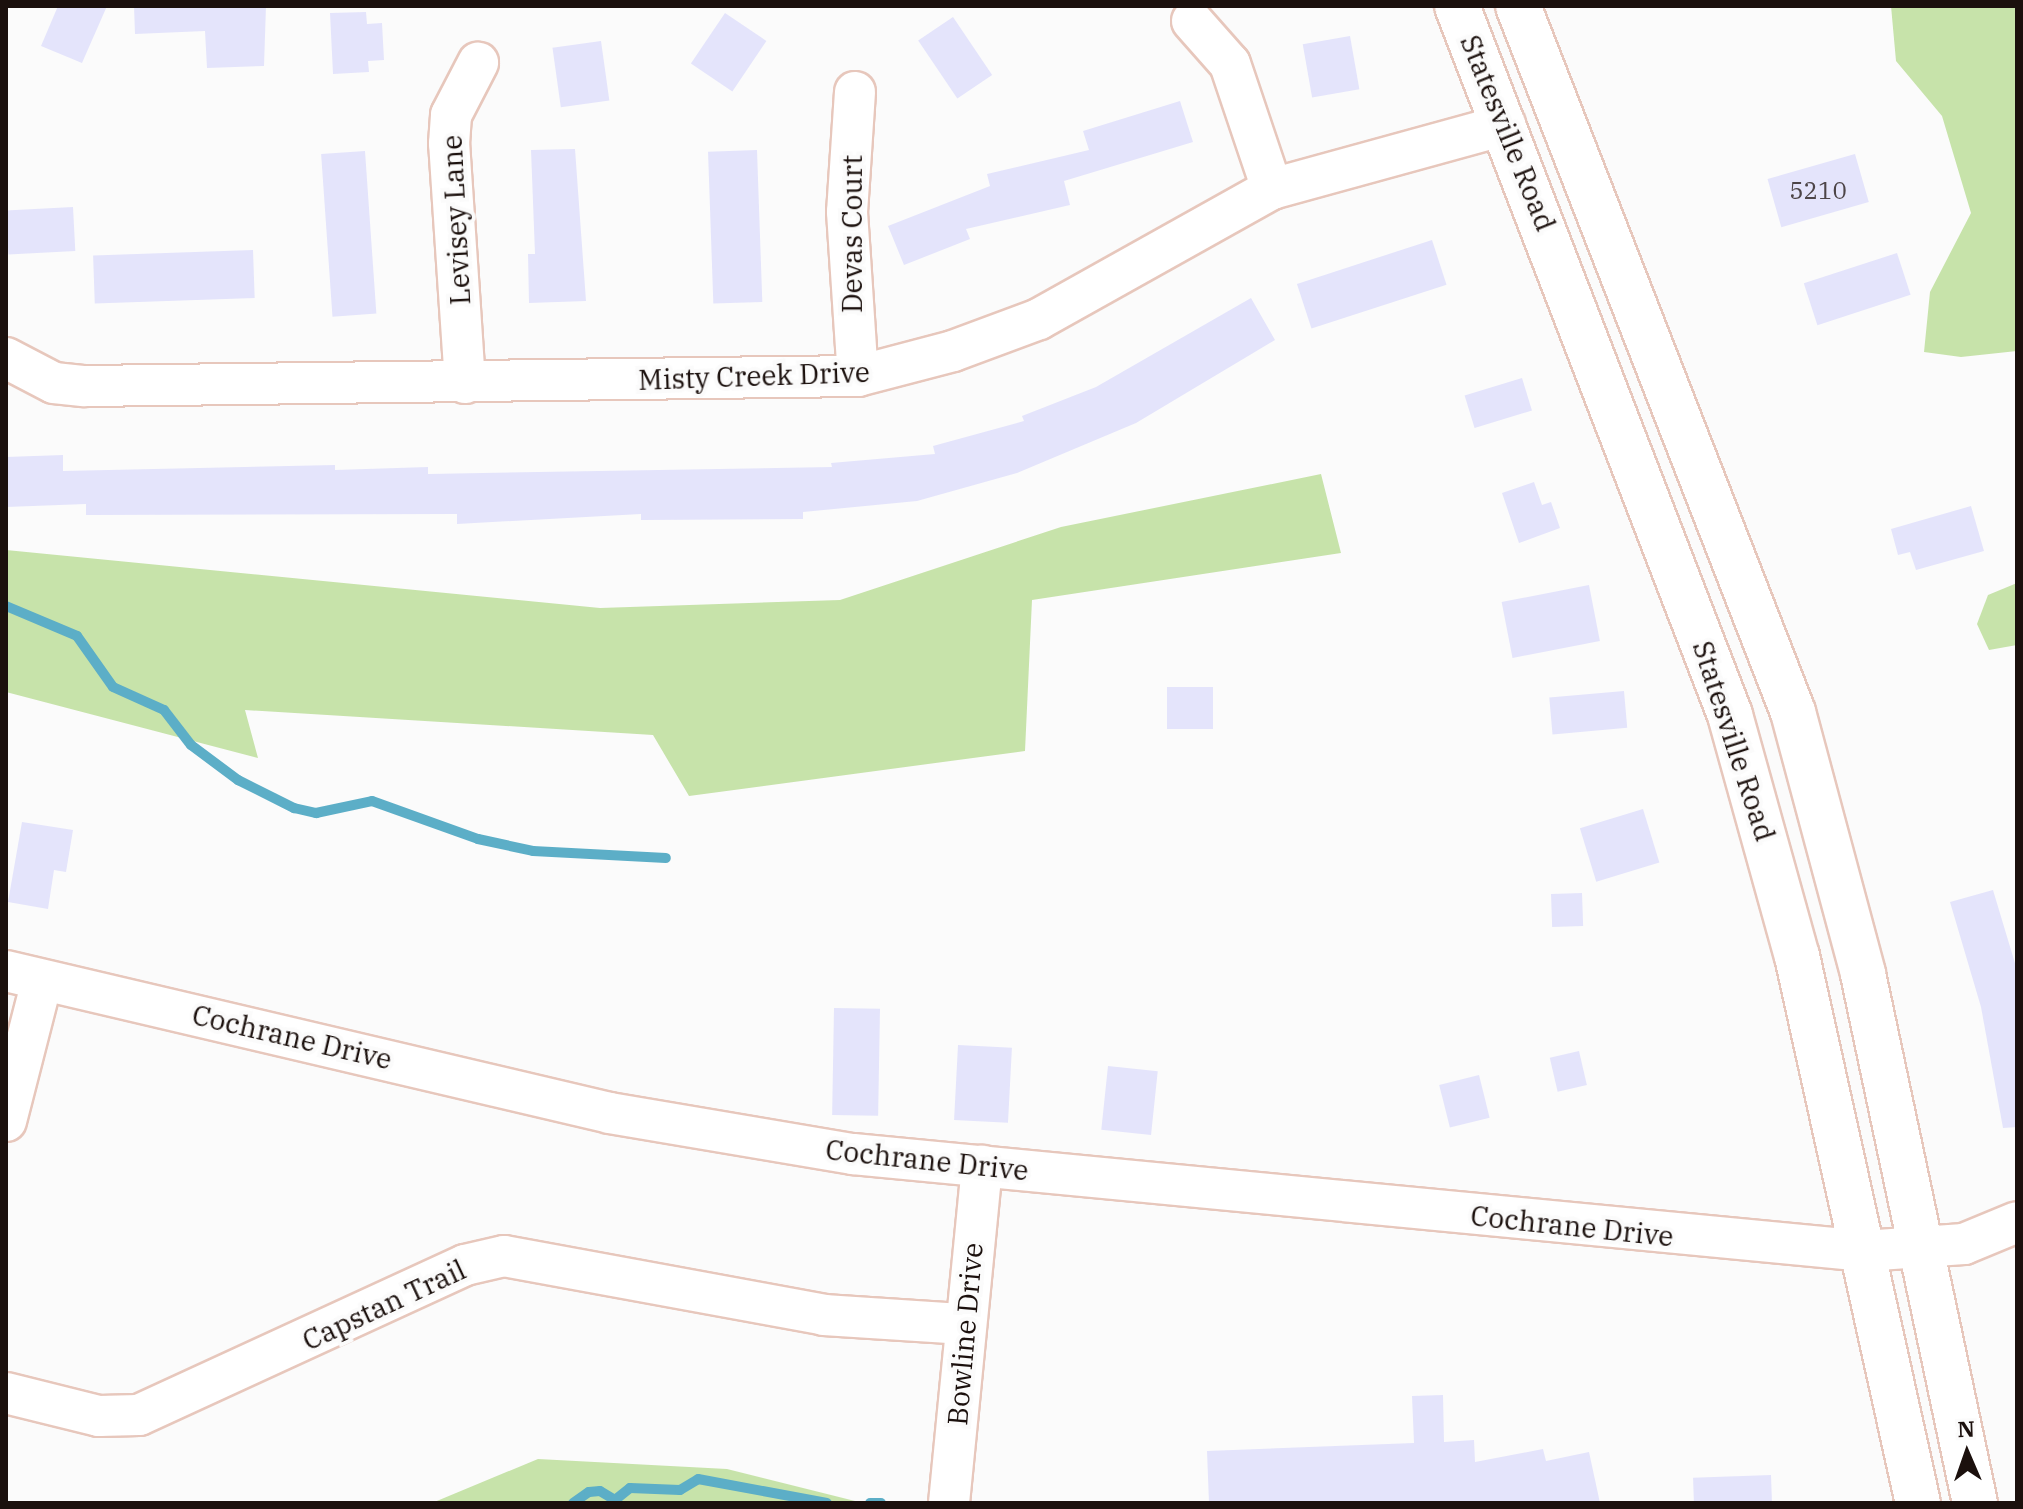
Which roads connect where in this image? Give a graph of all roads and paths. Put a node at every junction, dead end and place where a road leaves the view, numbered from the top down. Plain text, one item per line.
1 (1457, 6) edge
2 (1518, 6) edge
3 (1192, 21) dead end
4 (478, 63) dead end
5 (855, 92) dead end
6 (1505, 125) junction
7 (1272, 189) junction
8 (6, 358) edge
9 (858, 376) junction
10 (465, 383) junction
11 (24, 976) edge
12 (6, 1121) edge
13 (982, 1166) junction
14 (2017, 1222) edge
15 (1925, 1249) junction
16 (1864, 1251) junction
17 (965, 1324) junction
18 (6, 1393) edge
19 (949, 1503) edge
20 (1918, 1503) edge
21 (1975, 1503) edge

1 - 6 main road, Statesville Road
2 - 15 main road, Statesville Road
3 - 7 street
4 - 10 street, Levisey Lane
5 - 9 street, Devas Court
6 - 7 street, Misty Creek Drive
6 - 16 main road, Statesville Road
7 - 9 street, Misty Creek Drive
8 - 10 street, Misty Creek Drive
9 - 10 street, Misty Creek Drive
11 - 12 street
11 - 13 street, Cochrane Drive
13 - 16 street, Cochrane Drive
13 - 17 street, Bowline Drive
14 - 15 street, Cochrane Drive
15 - 16 street, Cochrane Drive
15 - 21 main road, Statesville Road
16 - 20 main road, Statesville Road
17 - 18 street, Capstan Trail
17 - 19 street, Bowline Drive

